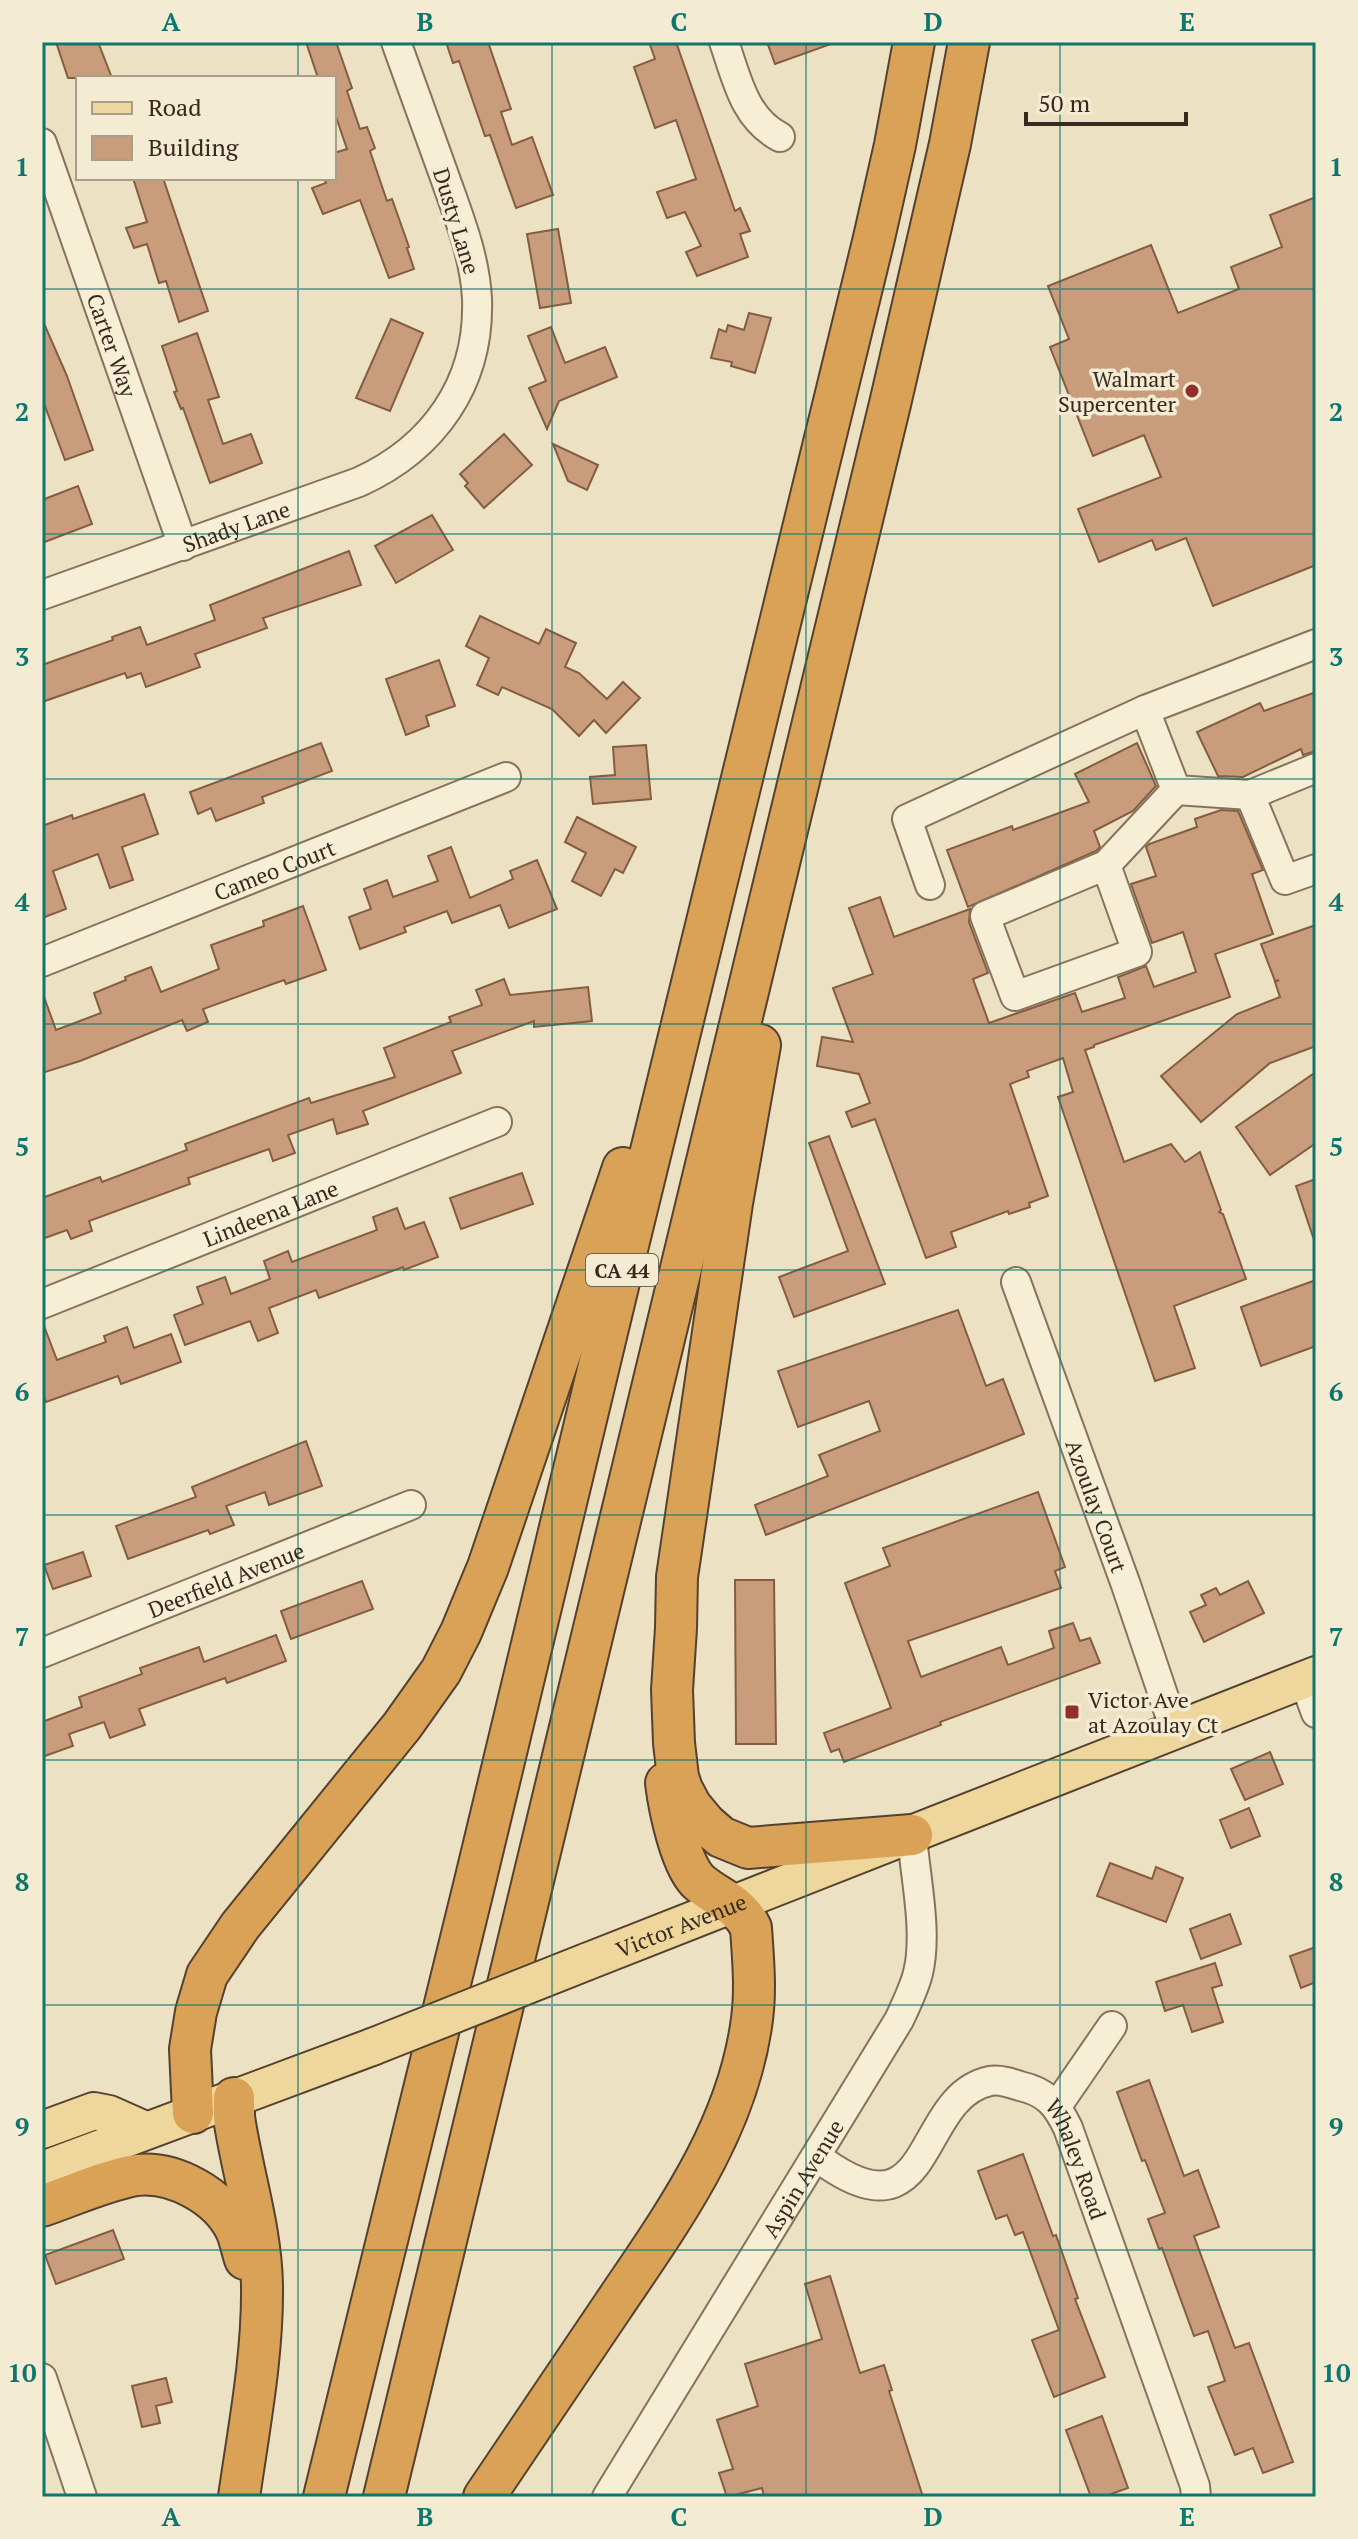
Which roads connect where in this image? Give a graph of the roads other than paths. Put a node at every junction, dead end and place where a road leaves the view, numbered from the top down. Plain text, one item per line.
1 (396, 42) edge
2 (724, 42) edge
3 (914, 42) edge
4 (969, 42) edge
5 (992, 42) edge
6 (780, 137) dead end
7 (42, 143) edge
8 (890, 404) junction
9 (423, 442) joint
10 (183, 546) junction
11 (42, 595) edge
12 (1316, 644) edge
13 (1145, 710) junction
14 (1316, 768) edge
15 (506, 777) dead end
16 (1176, 790) junction
17 (1250, 795) junction
18 (781, 858) junction
19 (1106, 865) junction
20 (1316, 869) edge
21 (930, 885) dead end
22 (42, 962) edge
23 (679, 1040) junction
24 (497, 1122) dead end
25 (1016, 1282) dead end
26 (42, 1304) edge
27 (411, 1505) dead end
28 (677, 1577) junction
29 (42, 1653) edge
30 (1310, 1677) edge
31 (1316, 1713) edge
32 (1175, 1730) junction
33 (912, 1835) junction
34 (734, 1904) junction
35 (1112, 2026) dead end
36 (234, 2098) junction
37 (1057, 2106) junction
38 (193, 2113) junction
39 (42, 2130) edge
40 (145, 2130) junction
41 (817, 2157) junction
42 (42, 2170) edge
43 (42, 2206) edge
44 (258, 2354) junction
45 (42, 2378) edge
46 (82, 2497) edge
47 (239, 2497) edge
48 (324, 2497) edge
49 (384, 2497) edge
50 (484, 2497) edge
51 (607, 2497) edge
52 (1196, 2497) edge

1 - 9 street, Dusty Lane
2 - 6 street
3 - 23 highway, CA 44
4 - 8 highway, CA 44
5 - 8 highway
7 - 10 street, Carter Way
8 - 18 highway, CA 44
9 - 10 street, Shady Lane
10 - 11 street, Shady Lane
12 - 13 street
13 - 16 street
13 - 21 street
14 - 17 street
15 - 22 street, Cameo Court
16 - 17 street
16 - 19 street
17 - 20 street
18 - 28 highway
18 - 49 highway, CA 44
19 - 19 street
23 - 38 highway
23 - 48 highway, CA 44
24 - 26 street, Lindeena Lane
25 - 32 street, Azoulay Court
27 - 29 street, Deerfield Avenue
28 - 33 highway
28 - 34 highway
30 - 31 street
30 - 32 main road, Victor Avenue
32 - 33 main road, Victor Avenue
33 - 34 main road, Victor Avenue
33 - 41 street, Aspin Avenue
34 - 36 main road, Victor Avenue, bridge
34 - 50 highway
35 - 37 street
36 - 38 main road, Victor Avenue
36 - 44 highway
37 - 41 street, Whaley Road
37 - 52 street, Whaley Road
38 - 40 main road, Victor Avenue
39 - 40 main road
40 - 42 main road, Victor Avenue
41 - 51 street, Aspin Avenue
43 - 44 highway
44 - 47 highway
45 - 46 street

